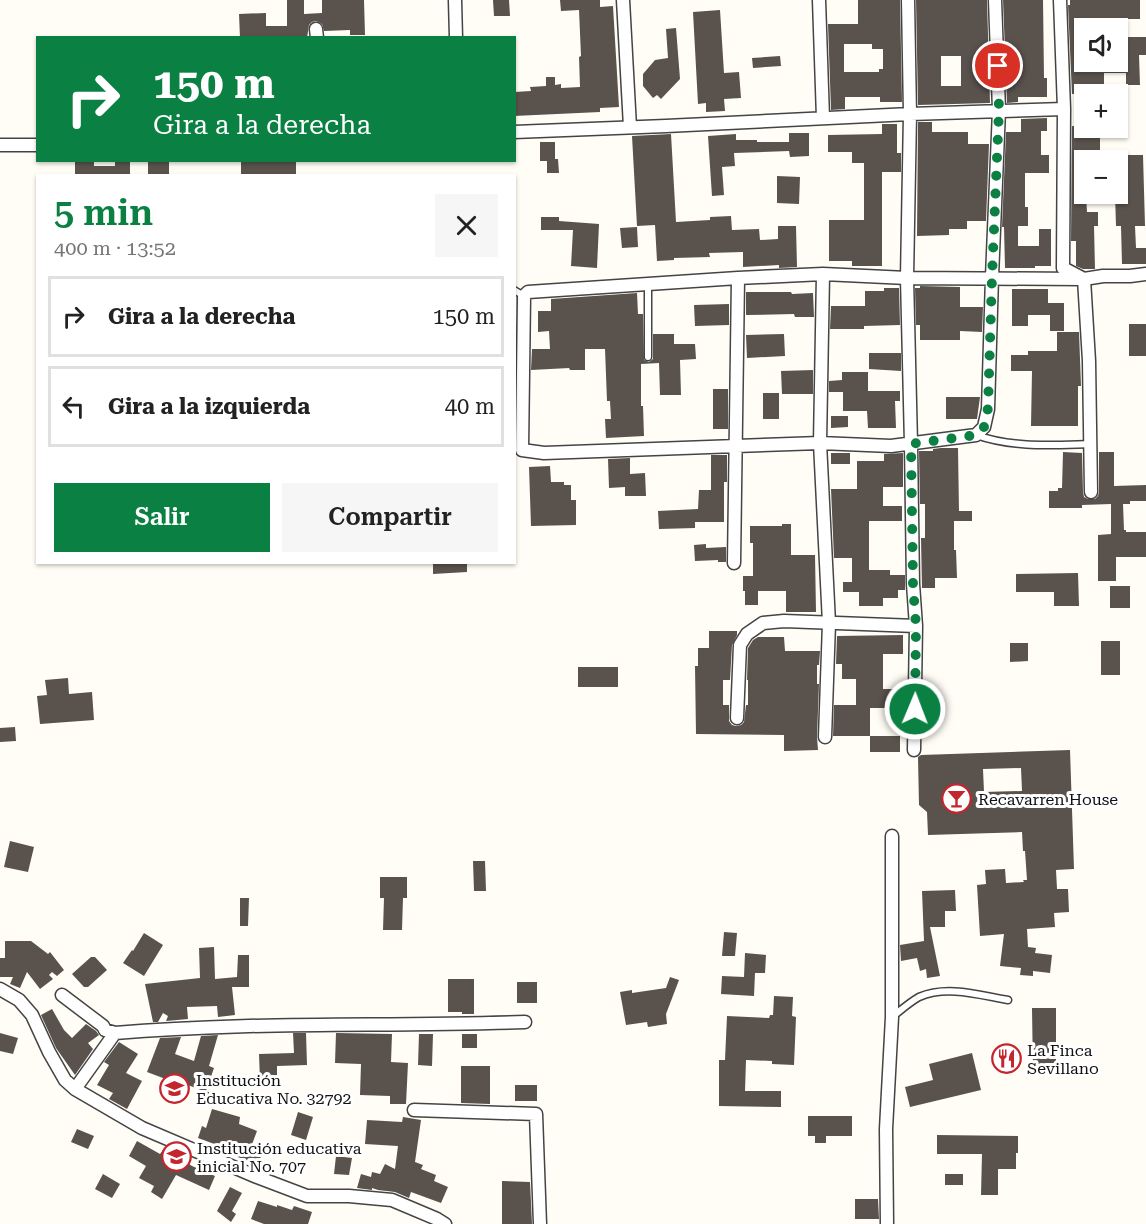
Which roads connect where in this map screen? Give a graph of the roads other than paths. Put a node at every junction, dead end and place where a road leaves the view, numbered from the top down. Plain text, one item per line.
1 (455, 0) edge
2 (623, 0) edge
3 (819, 0) edge
4 (908, 0) edge
5 (995, 0) edge
6 (1060, 0) edge
7 (456, 36) edge
8 (1064, 109) junction
9 (999, 110) junction
10 (910, 114) junction
11 (823, 118) junction
12 (630, 127) junction
13 (516, 132) edge
14 (0, 145) edge
15 (36, 145) edge
16 (822, 274) junction
17 (1146, 274) edge
18 (992, 277) junction
19 (738, 278) junction
20 (907, 278) junction
21 (1084, 279) junction
22 (648, 284) junction
23 (519, 293) edge
24 (648, 357) dead end
25 (976, 435) junction
26 (820, 443) junction
27 (911, 444) junction
28 (1090, 444) junction
29 (736, 446) junction
30 (1091, 492) dead end
31 (734, 563) dead end
32 (829, 623) junction
33 (916, 626) junction
34 (737, 718) dead end
35 (825, 737) dead end
36 (914, 750) dead end
37 (892, 836) dead end
38 (0, 989) edge
39 (62, 995) dead end
40 (1008, 1000) dead end
41 (892, 1017) junction
42 (525, 1022) dead end
43 (116, 1033) junction
44 (75, 1089) junction
45 (414, 1110) dead end
46 (445, 1224) edge
47 (540, 1224) edge
48 (887, 1224) edge

1 - 7 street
2 - 12 street
3 - 11 street
4 - 10 street
5 - 9 street
6 - 8 street
8 - 9 street
8 - 21 street
9 - 10 street
9 - 18 street
10 - 11 street
10 - 20 street
11 - 12 street
12 - 13 street
14 - 15 street
16 - 19 street
16 - 20 street
16 - 26 street
17 - 21 street
18 - 20 street
18 - 21 street
18 - 25 street
19 - 22 street
19 - 29 street
20 - 27 street
21 - 28 street
22 - 23 street
22 - 24 lane
23 - 29 street
25 - 27 street
25 - 28 lane
26 - 27 street
26 - 29 street
26 - 32 street
27 - 33 street
28 - 30 street
29 - 31 street
32 - 33 street
32 - 34 street
32 - 35 street
33 - 36 street
37 - 41 street
38 - 44 street
39 - 43 street
40 - 41 lane
41 - 48 street
42 - 43 street
43 - 44 street
44 - 46 street
45 - 47 street

